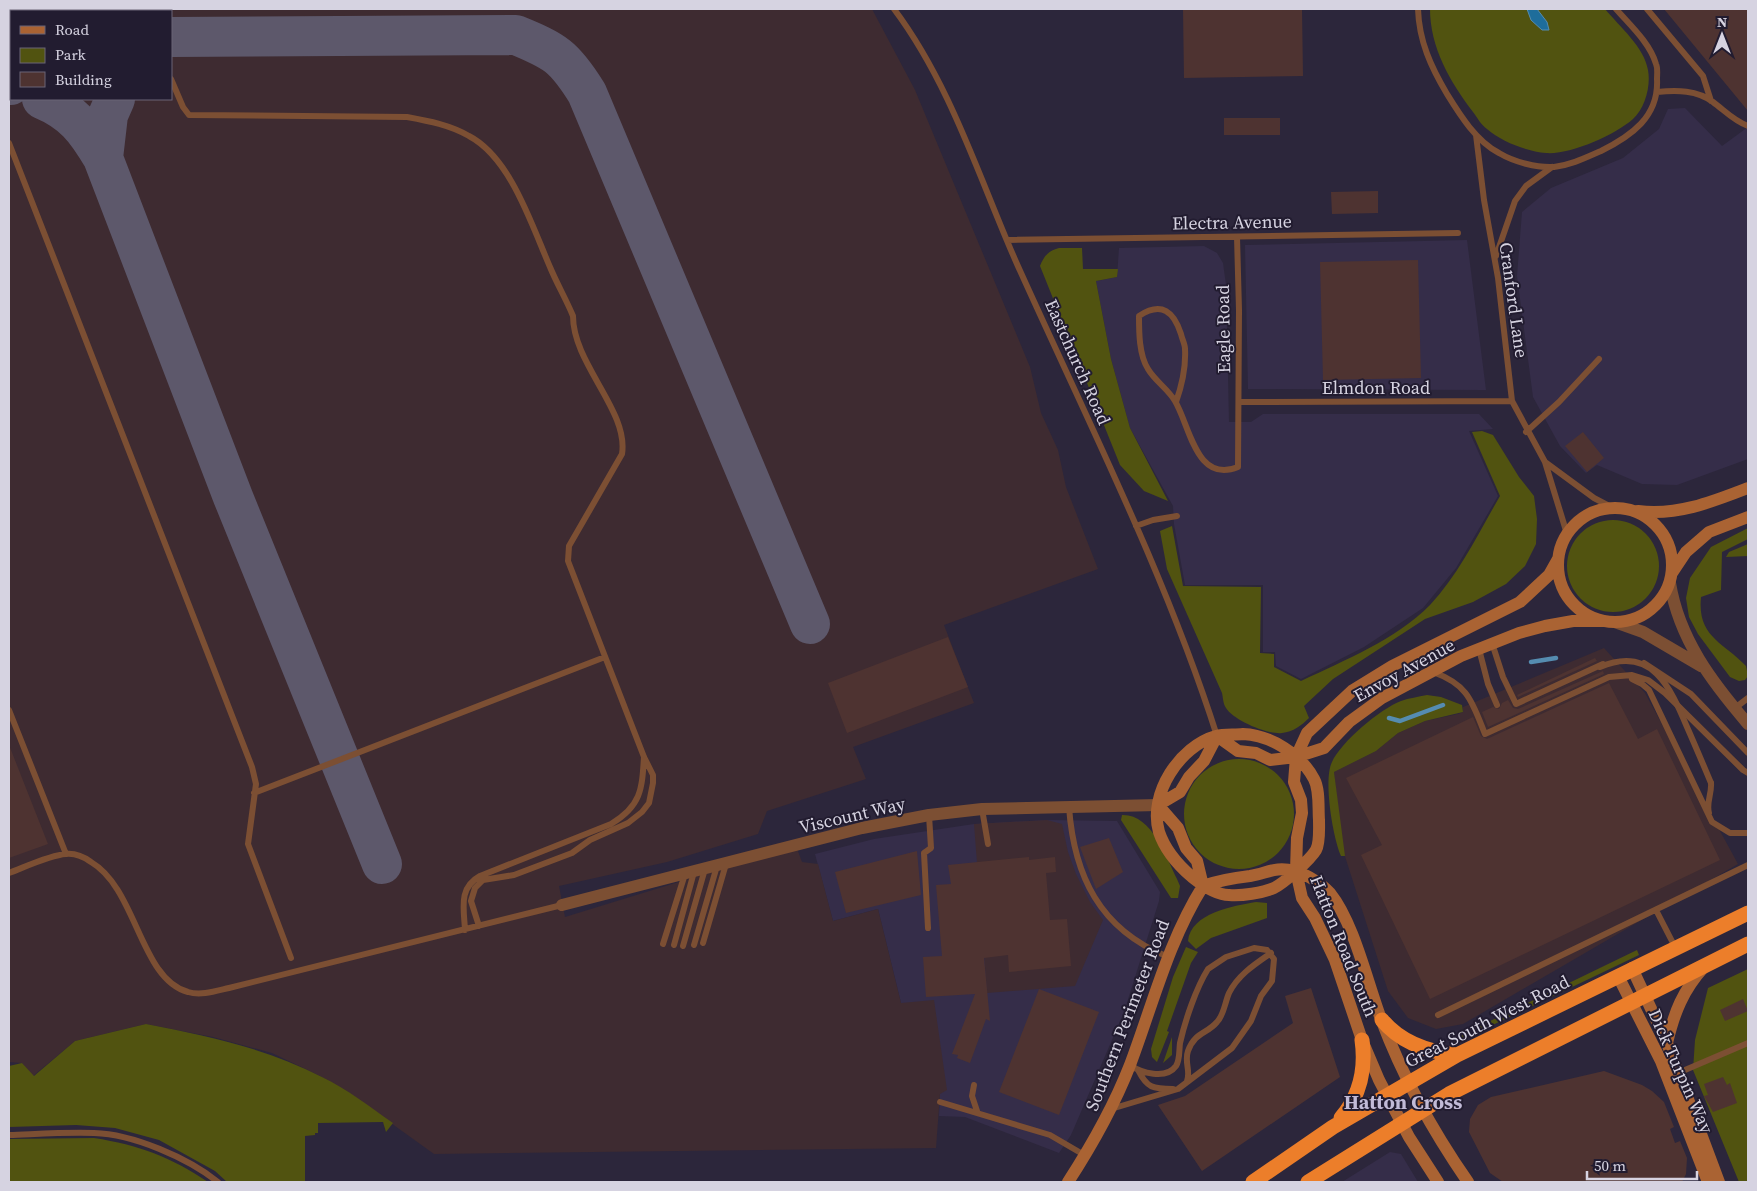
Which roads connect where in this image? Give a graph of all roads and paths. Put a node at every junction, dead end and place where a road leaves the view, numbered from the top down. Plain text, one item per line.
1 (894, 9) edge
2 (1418, 9) edge
3 (1616, 9) edge
4 (1647, 9) edge
5 (172, 81) edge
6 (1657, 92) junction
7 (1711, 101) junction
8 (1748, 126) edge
9 (1476, 136) junction
10 (9, 143) edge
11 (1552, 167) junction
12 (1458, 233) dead end
13 (1237, 237) junction
14 (1007, 240) junction
15 (1495, 257) junction
16 (1599, 359) dead end
17 (1512, 401) junction
18 (1176, 402) junction
19 (1239, 402) junction
20 (1526, 432) junction
21 (1544, 462) junction
22 (1748, 488) edge
23 (1613, 508) junction
24 (1628, 509) junction
25 (1177, 516) dead end
26 (1748, 517) edge
27 (1136, 526) junction
28 (1567, 534) junction
29 (1558, 559) junction
30 (1671, 578) junction
31 (1610, 622) junction
32 (1492, 643) junction
33 (1478, 649) junction
34 (605, 657) junction
35 (1600, 667) dead end
36 (1704, 668) junction
37 (1432, 672) junction
38 (1608, 679) dead end
39 (1748, 698) edge
40 (1497, 705) dead end
41 (1735, 708) junction
42 (9, 710) edge
43 (1748, 724) edge
44 (1217, 736) junction
45 (1748, 753) edge
46 (644, 757) junction
47 (1296, 757) junction
48 (1748, 772) edge
49 (254, 793) junction
50 (1158, 805) junction
51 (1069, 807) junction
52 (982, 809) junction
53 (929, 815) junction
54 (1748, 832) edge
55 (988, 844) dead end
56 (66, 854) junction
57 (1748, 865) edge
58 (705, 869) junction
59 (1296, 871) junction
60 (9, 873) edge
61 (1203, 886) junction
62 (562, 905) joint
63 (1656, 910) junction
64 (1748, 913) edge
65 (479, 926) junction
66 (928, 928) dead end
67 (465, 930) junction
68 (703, 943) dead end
69 (663, 944) dead end
70 (1748, 944) edge
71 (674, 945) dead end
72 (683, 946) dead end
73 (694, 946) dead end
74 (1675, 947) junction
75 (1271, 953) junction
76 (1166, 956) junction
77 (292, 958) dead end
78 (1704, 967) junction
79 (1632, 968) junction
80 (1618, 976) junction
81 (1646, 996) junction
82 (1632, 1003) junction
83 (1438, 1015) dead end
84 (1382, 1020) junction
85 (1362, 1040) junction
86 (1667, 1043) junction
87 (1748, 1043) edge
88 (1457, 1055) junction
89 (1134, 1068) junction
90 (1673, 1076) junction
91 (1187, 1082) junction
92 (1410, 1082) junction
93 (974, 1085) dead end
94 (1178, 1089) junction
95 (1386, 1095) junction
96 (940, 1102) dead end
97 (1424, 1108) junction
98 (1111, 1109) junction
99 (977, 1111) junction
100 (1401, 1122) junction
101 (1333, 1126) junction
102 (9, 1135) edge
103 (1086, 1156) junction
104 (1710, 1180) edge
105 (218, 1182) edge
106 (1068, 1182) edge
107 (1253, 1182) edge
108 (1308, 1182) edge
109 (1438, 1182) edge
110 (1468, 1182) edge

1 - 14 lane, Eastchurch Road
2 - 9 lane
3 - 6 lane
4 - 7 lane
5 - 34 lane
6 - 7 lane
6 - 11 lane
7 - 8 lane
9 - 11 lane
9 - 15 lane, Cranford Lane
10 - 49 lane
11 - 15 lane
12 - 13 lane, Electra Avenue
13 - 14 lane, Electra Avenue
13 - 19 lane, Eagle Road
14 - 27 lane, Eastchurch Road
15 - 17 lane, Cranford Lane
16 - 20 lane
17 - 19 lane, Elmdon Road
17 - 20 lane, Cranford Lane
18 - 18 lane
18 - 19 lane, Eagle Road
20 - 21 lane, Cranford Lane
21 - 23 lane, Cranford Lane
21 - 28 lane, Cranford Lane
22 - 24 street
23 - 24 street
23 - 28 street
24 - 30 street
25 - 27 lane
26 - 30 street
27 - 44 lane, Eastchurch Road
28 - 29 street
29 - 31 street
29 - 47 street, Envoy Avenue
30 - 31 street
30 - 36 street
31 - 32 street, Envoy Avenue
31 - 36 street
32 - 33 street, Envoy Avenue
32 - 45 lane
33 - 37 street, Envoy Avenue
33 - 40 lane
34 - 46 lane
34 - 49 lane
35 - 54 lane, bridge
36 - 41 street
37 - 47 street, Envoy Avenue
37 - 48 lane, bridge
38 - 54 lane
39 - 41 lane
41 - 43 street
42 - 56 lane
44 - 47 street
44 - 50 street
44 - 50 street
46 - 65 lane
46 - 67 lane
47 - 59 street
47 - 59 street
49 - 77 lane
50 - 51 street, Viscount Way
50 - 61 street
50 - 61 street
51 - 52 street, Viscount Way
51 - 76 lane
52 - 53 street, Viscount Way
52 - 55 lane
53 - 58 street, Viscount Way
53 - 66 lane
56 - 60 lane
56 - 67 lane
57 - 63 lane
58 - 62 street, Viscount Way
58 - 68 lane
58 - 69 lane
58 - 71 lane
58 - 72 lane
58 - 73 lane
59 - 61 street
59 - 61 street
59 - 84 street, Hatton Road South
59 - 85 street, Hatton Road South
61 - 76 street, Southern Perimeter Road
62 - 65 lane
63 - 74 lane
63 - 83 lane
64 - 74 highway, Great South West Road
65 - 67 lane
70 - 78 highway
74 - 79 highway, Great South West Road
75 - 89 lane
75 - 91 lane
75 - 91 lane
76 - 89 street, Southern Perimeter Road
78 - 81 highway
78 - 86 street
79 - 80 highway, Great South West Road
79 - 81 street, Dick Turpin Way
80 - 82 street, Dick Turpin Way
80 - 88 highway, Great South West Road
81 - 82 highway
81 - 86 street, Dick Turpin Way
82 - 90 street, Dick Turpin Way
82 - 97 highway
84 - 88 highway
84 - 92 street, Hatton Road South
85 - 95 street, Hatton Road South
85 - 101 highway
86 - 90 street, Dick Turpin Way
87 - 90 lane
88 - 92 highway, Great South West Road
89 - 94 lane
89 - 98 street, Southern Perimeter Road
90 - 104 street, Dick Turpin Way
91 - 94 lane
92 - 95 highway, Great South West Road
92 - 97 street, Hatton Road South
93 - 99 lane
94 - 98 lane
95 - 100 street, Hatton Road South
95 - 101 highway, Great South West Road
96 - 99 lane
97 - 100 highway
97 - 110 street, Hatton Road South
98 - 103 street, Southern Perimeter Road
99 - 103 lane
100 - 108 highway
100 - 109 street, Hatton Road South
101 - 107 highway, Great South West Road
102 - 105 lane
103 - 106 street, Southern Perimeter Road

